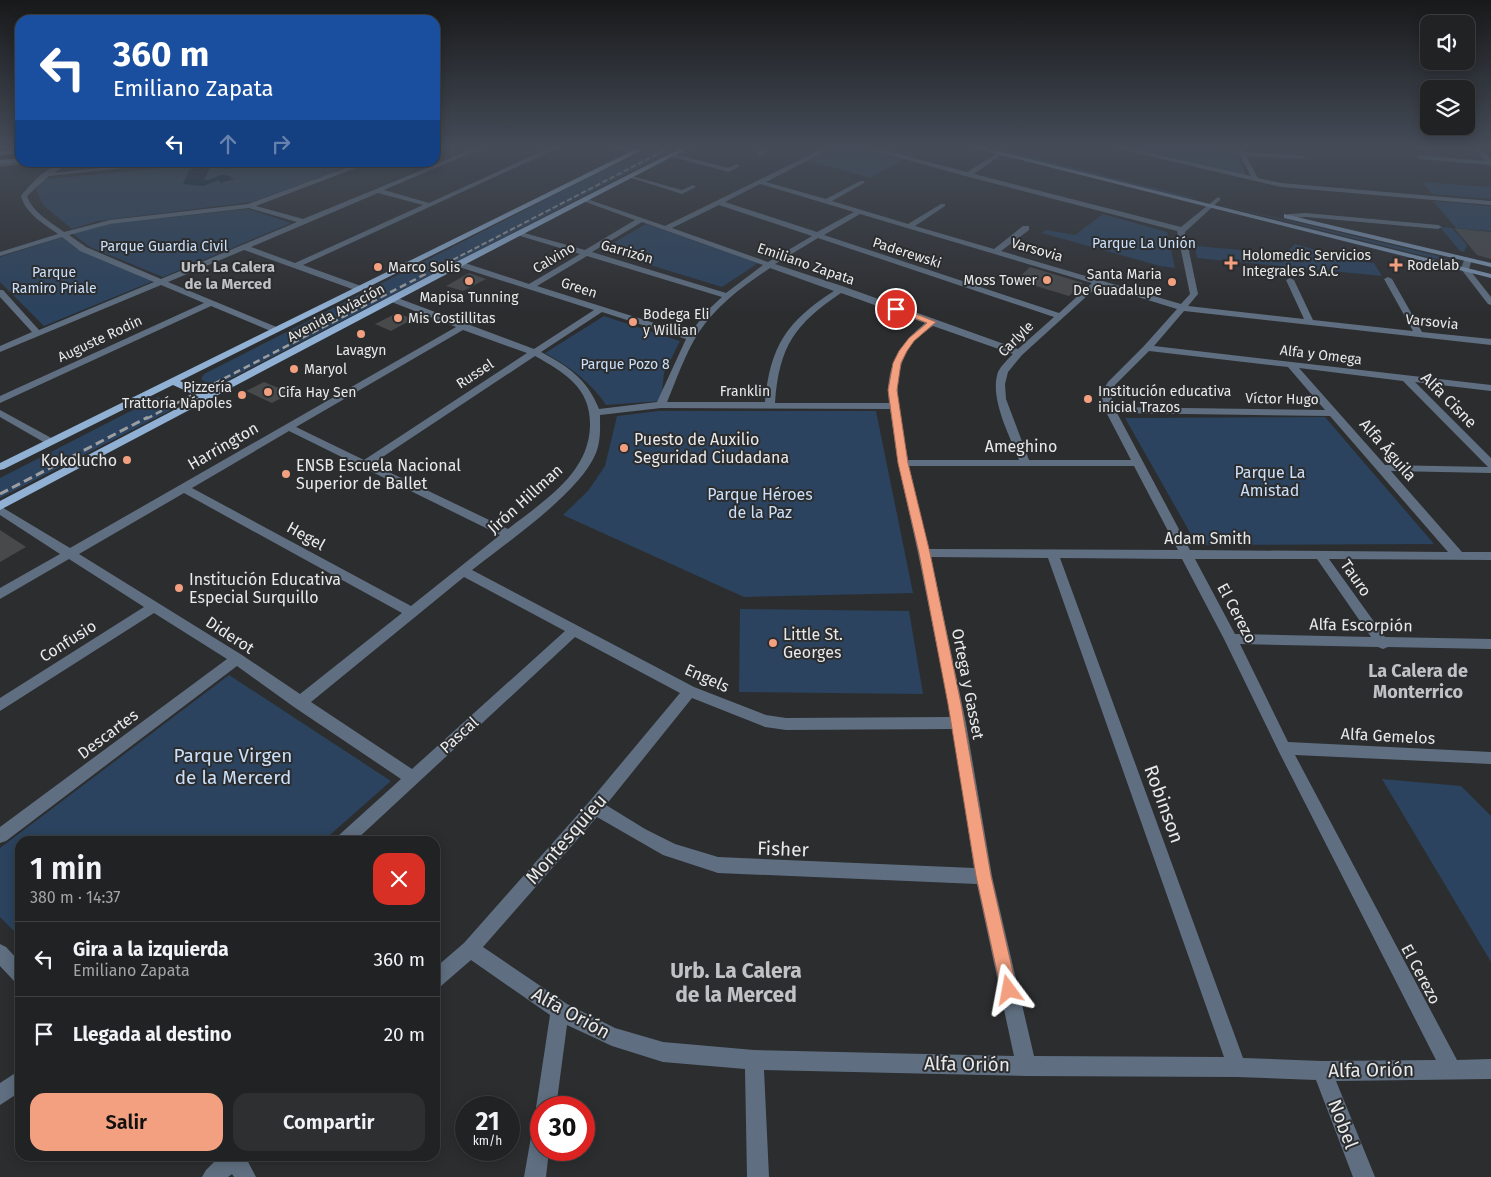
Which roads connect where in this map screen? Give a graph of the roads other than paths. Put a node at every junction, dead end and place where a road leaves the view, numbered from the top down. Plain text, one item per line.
1 (27, 203) edge
2 (257, 203) edge
3 (350, 203) edge
4 (422, 203) edge
5 (435, 203) edge
6 (531, 203) edge
7 (579, 203) edge
8 (594, 203) edge
9 (716, 203) edge
10 (721, 203) edge
11 (829, 203) edge
12 (1078, 203) edge
13 (1213, 203) edge
14 (1227, 203) edge
15 (430, 205) junction
16 (943, 205) dead end
17 (249, 206) junction
18 (859, 212) junction
19 (1280, 214) dead end
20 (1289, 216) junction
21 (642, 219) junction
22 (304, 222) junction
23 (909, 226) junction
24 (1438, 227) dead end
25 (666, 228) junction
26 (1026, 228) dead end
27 (1182, 230) junction
28 (520, 233) junction
29 (63, 235) junction
30 (817, 236) junction
31 (244, 247) junction
32 (995, 252) junction
33 (585, 253) junction
34 (0, 254) edge
35 (1468, 260) junction
36 (459, 264) junction
37 (770, 264) junction
38 (1491, 265) edge
39 (295, 266) junction
40 (1465, 269) junction
41 (1491, 276) edge
42 (1388, 279) dead end
43 (1290, 280) dead end
44 (161, 282) junction
45 (1098, 282) junction
46 (530, 287) junction
47 (358, 288) junction
48 (842, 289) junction
49 (0, 292) edge
50 (728, 296) junction
51 (392, 300) junction
52 (1491, 302) edge
53 (211, 303) junction
54 (1184, 308) junction
55 (601, 310) junction
56 (1061, 316) junction
57 (932, 322) junction
58 (1310, 322) junction
59 (462, 327) junction
60 (276, 330) junction
61 (38, 334) junction
62 (1419, 334) junction
63 (691, 338) junction
64 (1491, 342) edge
65 (1147, 348) junction
66 (0, 349) edge
67 (535, 352) junction
68 (1019, 353) junction
69 (1292, 366) junction
70 (1407, 379) junction
71 (173, 382) junction
72 (1491, 388) edge
73 (206, 398) junction
74 (0, 400) edge
75 (661, 404) junction
76 (770, 405) junction
77 (894, 406) junction
78 (1110, 410) junction
79 (597, 412) junction
80 (0, 413) edge
81 (1334, 413) junction
82 (288, 428) junction
83 (51, 442) junction
84 (1025, 462) junction
85 (903, 463) junction
86 (1138, 463) junction
87 (365, 464) junction
88 (1491, 464) edge
89 (0, 468) edge
90 (1382, 468) junction
91 (1491, 470) edge
92 (184, 488) junction
93 (0, 506) edge
94 (0, 510) edge
95 (510, 535) junction
96 (924, 553) junction
97 (69, 554) junction
98 (1053, 554) junction
99 (1186, 554) junction
100 (1320, 555) junction
101 (1459, 556) junction
102 (1491, 556) edge
103 (465, 572) junction
104 (0, 594) edge
105 (154, 607) junction
106 (413, 613) junction
107 (574, 630) junction
108 (1231, 639) junction
109 (1383, 644) junction
110 (1491, 644) edge
111 (237, 659) junction
112 (689, 691) junction
113 (299, 703) junction
114 (0, 705) edge
115 (958, 723) junction
116 (1284, 748) junction
117 (1491, 758) edge
118 (412, 778) junction
119 (595, 807) junction
120 (0, 836) edge
121 (349, 836) edge
122 (984, 876) junction
123 (470, 948) junction
124 (0, 953) edge
125 (15, 970) edge
126 (440, 975) edge
127 (560, 1011) junction
128 (754, 1060) junction
129 (1026, 1066) junction
130 (1238, 1067) junction
131 (1451, 1069) junction
132 (1491, 1069) edge
133 (1322, 1071) junction
134 (15, 1084) edge
135 (0, 1095) edge
136 (548, 1096) edge
137 (231, 1161) edge
138 (237, 1161) edge
139 (537, 1161) edge
140 (213, 1177) edge
141 (245, 1177) edge
142 (535, 1177) edge
143 (758, 1177) edge
144 (1364, 1177) edge

1 - 29 street
2 - 17 street
3 - 22 street
4 - 15 street
5 - 15 street
6 - 47 main road, Avenida Aviación
7 - 28 main road, Avenida Aviación
8 - 21 street, Emiliano Zapata
9 - 25 street
10 - 30 street, Paderewski
11 - 18 street, Varsovia
12 - 27 street
13 - 27 street
14 - 40 main road
15 - 39 street
16 - 23 street
17 - 22 street
17 - 29 street
18 - 23 street, Varsovia
18 - 30 street
19 - 20 main road
20 - 24 street
20 - 35 main road
21 - 25 street, Emiliano Zapata
21 - 33 street, Calvino
22 - 31 street
23 - 32 street, Varsovia
25 - 37 street, Emiliano Zapata
26 - 32 street
27 - 54 street, El Cerezo
28 - 33 street, Garrizón
28 - 36 main road, Avenida Aviación
29 - 34 street
29 - 44 street
30 - 37 street
30 - 56 street, Paderewski
31 - 39 street
31 - 44 street
32 - 45 street, Varsovia
33 - 46 street, Calvino
33 - 50 street, Garrizón
35 - 38 main road
35 - 40 street
36 - 46 street, Green
36 - 51 main road, Avenida Aviación
37 - 48 street, Emiliano Zapata
37 - 50 street
39 - 47 street
40 - 41 main road
40 - 52 street
42 - 62 street
43 - 58 street
44 - 53 street
44 - 61 street
45 - 54 street, Varsovia
45 - 56 street, Carlyle
46 - 55 street, Green
47 - 60 main road, Avenida Aviación
48 - 57 street, Emiliano Zapata
48 - 76 street
49 - 61 street
50 - 63 street
51 - 59 street
51 - 73 main road, Avenida Aviación
53 - 60 street
53 - 74 street, Auguste Rodin
54 - 58 street, Varsovia
54 - 65 street, El Cerezo
55 - 63 street, Green
55 - 67 street, Russel
56 - 68 street, Carlyle
57 - 68 street, Emiliano Zapata
57 - 77 street, Ortega y Gasset
58 - 62 street, Varsovia
59 - 67 street
59 - 82 street, Harrington
60 - 71 main road, Avenida Aviación
61 - 66 street
62 - 64 street, Varsovia
63 - 75 street
65 - 69 street, Alfa y Omega
65 - 78 street, El Cerezo
67 - 79 street
67 - 87 street, Russel
68 - 84 street, Carlyle
69 - 70 street, Alfa y Omega
69 - 81 street, Alfa Águila
70 - 72 street, Alfa y Omega
70 - 88 street, Alfa Cisne
71 - 73 main road
71 - 83 main road, Avenida Aviación
73 - 93 main road, Avenida Aviación
75 - 76 street, Franklin
75 - 79 street, Franklin
76 - 77 street, Franklin
77 - 85 street, Ortega y Gasset
78 - 81 street, Víctor Hugo
78 - 86 street, El Cerezo
79 - 95 street, Jirón Hillman
80 - 83 street
81 - 90 street, Alfa Águila
82 - 87 street
82 - 92 street, Harrington
83 - 89 main road, Avenida Aviación
84 - 85 street, Ameghino
84 - 86 street, Ameghino
85 - 96 street, Ortega y Gasset
86 - 99 street, El Cerezo
87 - 95 street
90 - 91 street
90 - 101 street, Alfa Águila
92 - 97 street, Harrington
92 - 106 street, Hegel
94 - 97 street, Diderot
95 - 103 street, Jirón Hillman
96 - 98 street, Adam Smith
96 - 115 street, Ortega y Gasset
97 - 104 street, Harrington
97 - 105 street, Diderot
98 - 99 street, Adam Smith
98 - 130 street, Robinson
99 - 100 street, Adam Smith
99 - 108 street, El Cerezo
100 - 101 street, Adam Smith
100 - 109 street, Tauro
101 - 102 street, Adam Smith
103 - 106 street, Jirón Hillman
103 - 107 street, Engels
105 - 111 street, Diderot
105 - 114 street, Confusio
106 - 113 street, Jirón Hillman
107 - 112 street, Engels
107 - 118 street, Pascal
108 - 109 street, Alfa Escorpión
108 - 116 street, El Cerezo
109 - 110 street, Alfa Escorpión
111 - 113 street, Diderot
111 - 120 street, Descartes
112 - 115 street, Engels
112 - 119 street, Montesquieu
113 - 118 street, Diderot
115 - 122 street, Ortega y Gasset
116 - 117 street, Alfa Gemelos
116 - 131 street, El Cerezo
118 - 121 street, Pascal
119 - 122 street, Fisher
119 - 123 street, Montesquieu
122 - 129 street, Ortega y Gasset
123 - 126 street, Montesquieu
123 - 127 street, Alfa Orión
124 - 125 street
127 - 128 street, Alfa Orión
127 - 136 street
128 - 129 street, Alfa Orión
128 - 143 street
129 - 130 street, Alfa Orión
130 - 133 street, Alfa Orión
131 - 132 street, Alfa Orión
131 - 133 street, Alfa Orión
133 - 144 street, Nobel
134 - 135 street
137 - 140 street
138 - 141 street
139 - 142 street

